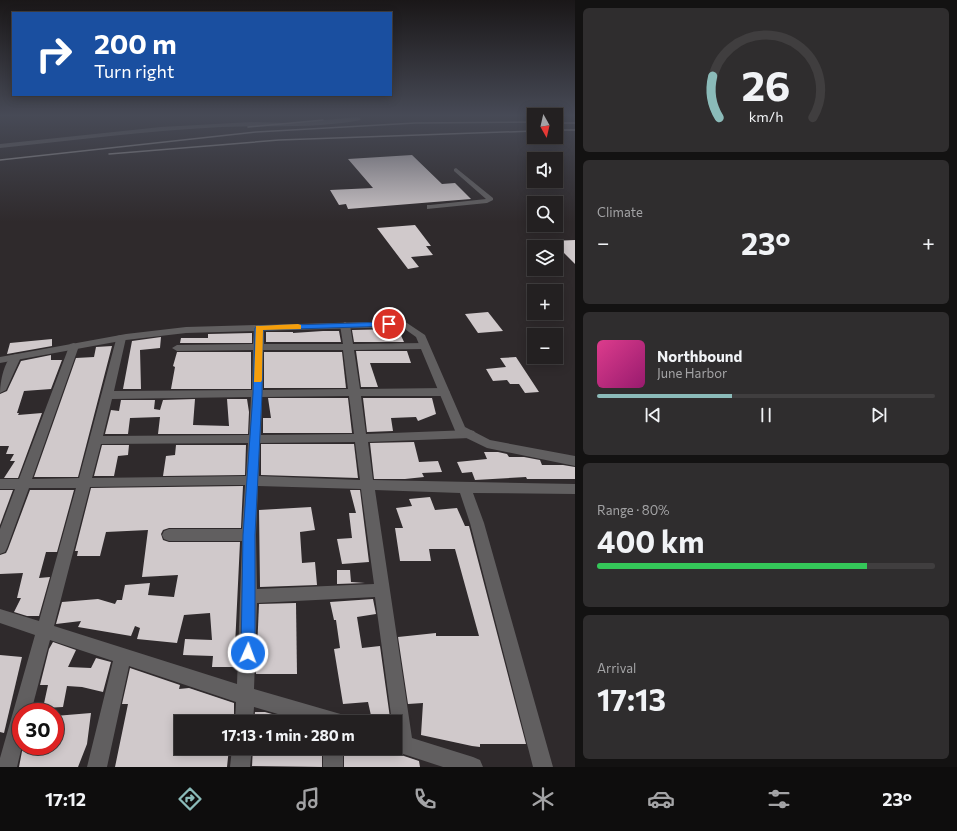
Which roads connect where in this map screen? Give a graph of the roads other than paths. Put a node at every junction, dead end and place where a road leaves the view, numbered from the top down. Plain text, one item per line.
1 (456, 170) dead end
2 (430, 207) dead end
3 (345, 325) junction
4 (259, 328) junction
5 (121, 338) junction
6 (74, 346) junction
7 (424, 346) junction
8 (258, 347) junction
9 (347, 347) junction
10 (176, 348) dead end
11 (16, 357) junction
12 (0, 360) edge
13 (0, 390) edge
14 (444, 392) junction
15 (354, 393) junction
16 (257, 394) junction
17 (107, 395) junction
18 (470, 434) junction
19 (255, 438) junction
20 (362, 438) junction
21 (96, 440) junction
22 (575, 461) edge
23 (253, 480) junction
24 (24, 483) junction
25 (86, 483) junction
26 (0, 484) edge
27 (368, 484) junction
28 (465, 488) junction
29 (575, 489) edge
30 (169, 535) dead end
31 (249, 535) junction
32 (0, 548) edge
33 (382, 590) junction
34 (249, 596) junction
35 (0, 616) edge
36 (46, 630) junction
37 (123, 655) junction
38 (246, 696) junction
39 (25, 703) edge
40 (245, 715) edge
41 (312, 715) edge
42 (396, 715) edge
43 (402, 744) edge
44 (12, 749) edge
45 (241, 755) edge
46 (333, 755) edge
47 (7, 767) edge
48 (97, 767) edge
49 (240, 767) edge
50 (334, 767) edge
51 (473, 767) edge
52 (543, 767) edge

1 - 2 street
3 - 4 street
3 - 7 street
3 - 9 street
4 - 5 street
4 - 8 street
5 - 6 street
5 - 17 street
6 - 11 street
6 - 24 street
7 - 9 street
7 - 14 street
8 - 9 street
8 - 10 street
8 - 16 street
9 - 15 street
11 - 12 street
11 - 13 street
14 - 15 street
14 - 18 street
15 - 16 street
15 - 20 street
16 - 17 street
16 - 19 street
17 - 21 street
18 - 20 street
18 - 22 street
19 - 20 street
19 - 21 street
19 - 23 street
20 - 27 street
21 - 25 street
23 - 25 street
23 - 27 street
23 - 31 street
24 - 25 street
24 - 26 street
24 - 32 street
25 - 36 street
27 - 28 street
27 - 33 street
28 - 29 street
28 - 52 street
30 - 31 street
31 - 34 street
33 - 34 street
33 - 42 street
34 - 38 street
35 - 36 street
36 - 37 street
36 - 39 street
37 - 38 street
37 - 48 street
38 - 40 street
38 - 41 street
43 - 51 street
44 - 47 street
45 - 49 street
46 - 50 street

